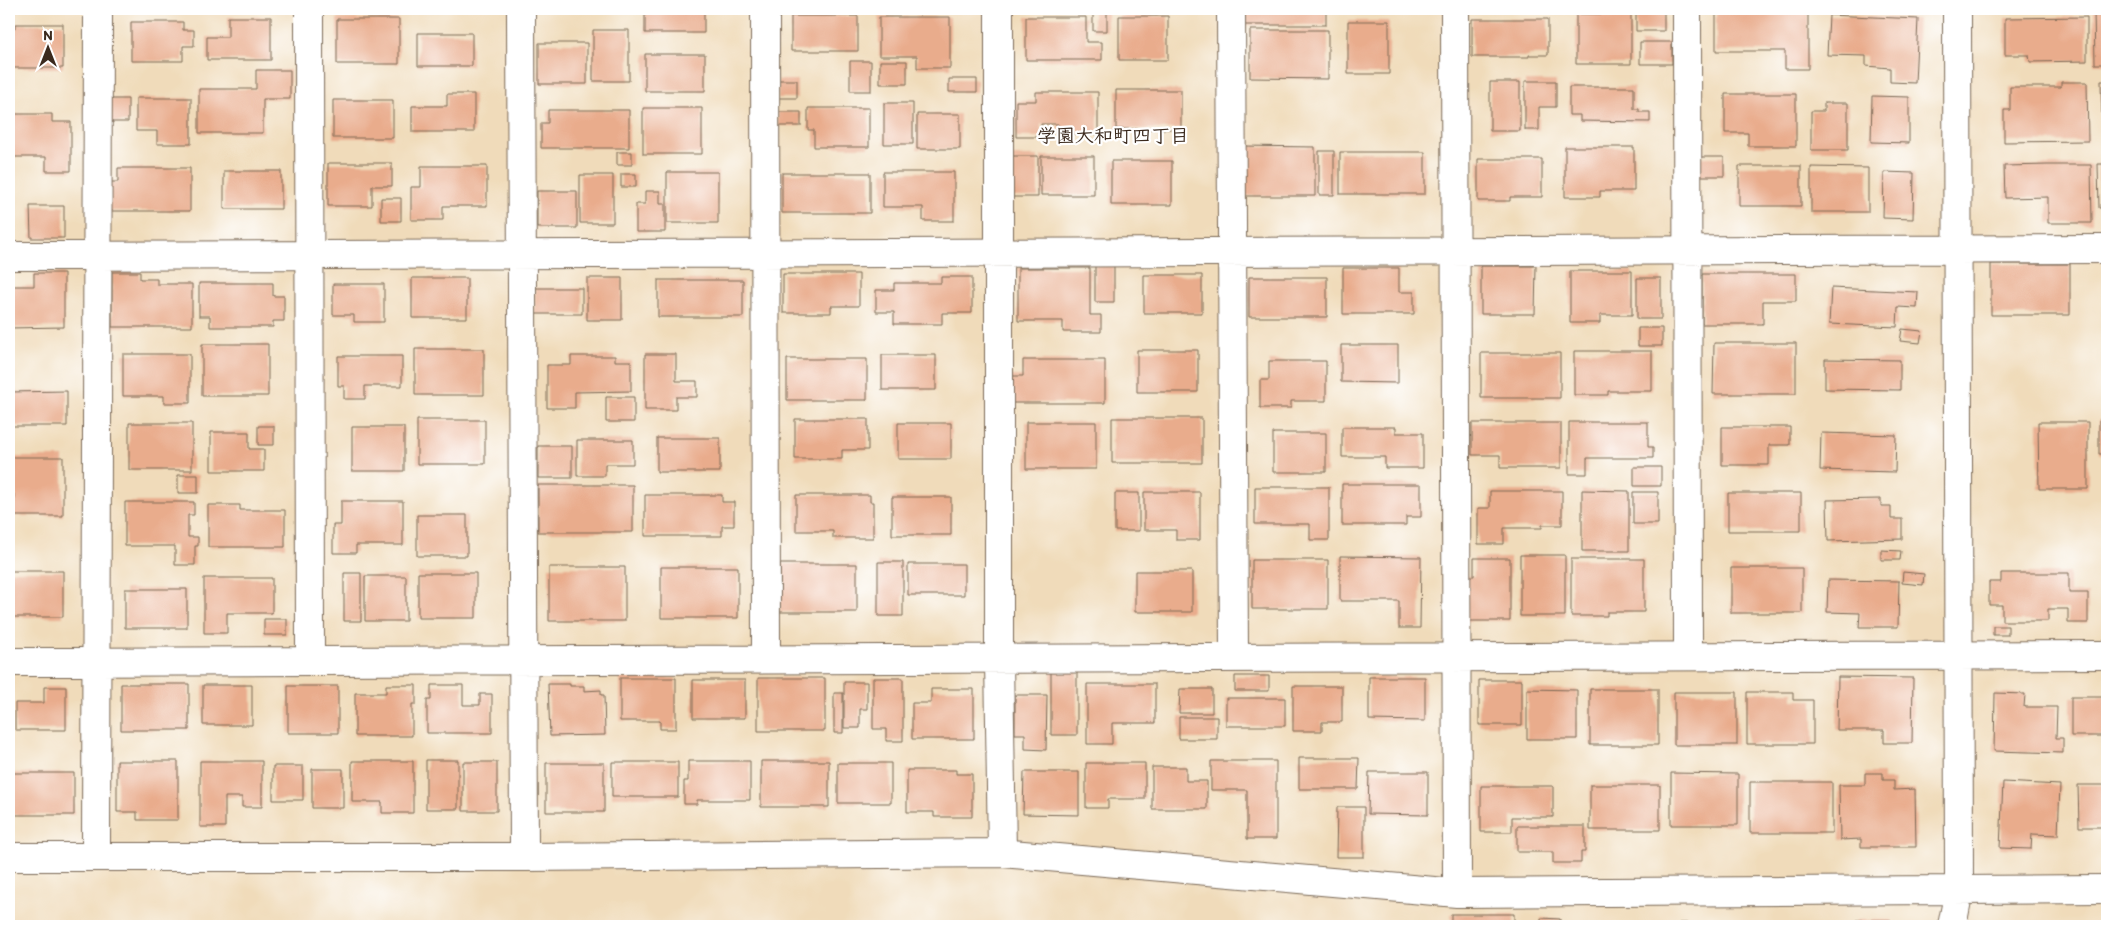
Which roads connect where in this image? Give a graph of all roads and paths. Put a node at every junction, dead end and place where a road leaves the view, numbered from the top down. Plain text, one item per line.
1 (98, 9) edge
2 (309, 9) edge
3 (521, 9) edge
4 (765, 9) edge
5 (999, 9) edge
6 (1231, 9) edge
7 (1455, 9) edge
8 (1687, 9) edge
9 (1957, 9) edge
10 (2107, 249) edge
11 (1688, 250) junction
12 (1958, 250) junction
13 (1456, 251) junction
14 (999, 252) junction
15 (1233, 252) junction
16 (766, 253) junction
17 (522, 254) junction
18 (97, 255) junction
19 (309, 255) junction
20 (9, 256) edge
21 (2107, 655) edge
22 (1688, 656) junction
23 (1958, 656) junction
24 (1457, 657) junction
25 (1234, 658) junction
26 (766, 659) junction
27 (999, 659) junction
28 (523, 660) junction
29 (310, 661) junction
30 (9, 662) edge
31 (96, 662) junction
32 (1002, 853) junction
33 (96, 856) junction
34 (9, 857) edge
35 (524, 857) junction
36 (2107, 889) edge
37 (1959, 890) junction
38 (1457, 893) junction
39 (1952, 926) edge

1 - 18 street
2 - 19 street
3 - 17 street
4 - 16 street
5 - 14 street
6 - 15 street
7 - 13 street
8 - 11 street
9 - 12 street
10 - 12 street
11 - 12 street
11 - 13 street
11 - 22 street
12 - 23 street
13 - 15 street
13 - 24 street
14 - 15 street
14 - 16 street
14 - 27 street
15 - 25 street
16 - 17 street
16 - 26 street
17 - 19 street
17 - 28 street
18 - 19 street
18 - 20 street
18 - 31 street
19 - 29 street
21 - 23 street
22 - 23 street
22 - 24 street
23 - 37 street
24 - 25 street
24 - 38 street
25 - 27 street
26 - 27 street
26 - 28 street
27 - 32 street
28 - 29 street
28 - 35 street
29 - 31 street
30 - 31 street
31 - 33 street
32 - 35 street
32 - 38 street
33 - 34 street
33 - 35 street
36 - 37 street
37 - 38 street
37 - 39 street

